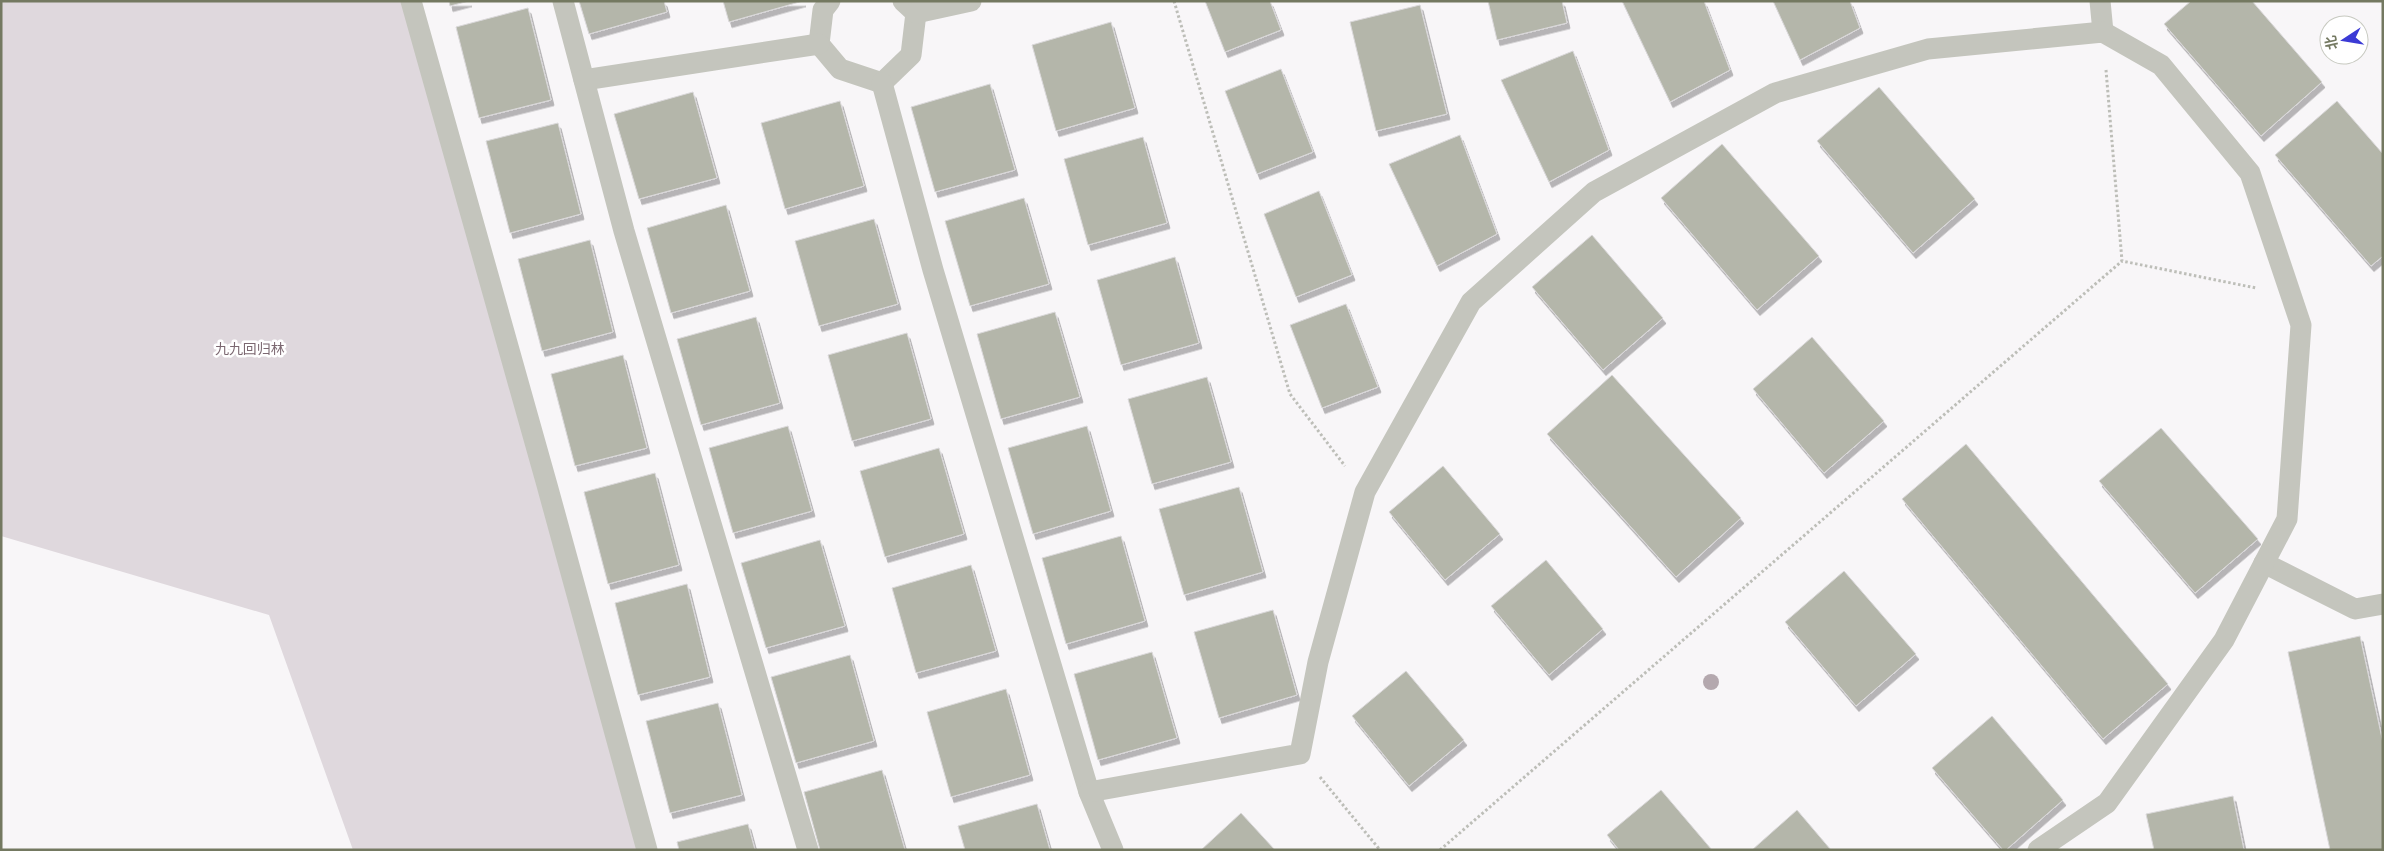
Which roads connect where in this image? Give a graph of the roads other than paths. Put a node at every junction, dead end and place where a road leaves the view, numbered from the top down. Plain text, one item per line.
1 (411, 1) edge
2 (563, 1) edge
3 (830, 1) edge
4 (971, 1) edge
5 (2100, 1) edge
6 (909, 7) edge
7 (2103, 32) junction
8 (819, 44) junction
9 (584, 80) junction
10 (882, 83) junction
11 (2264, 563) junction
12 (2383, 604) edge
13 (1089, 792) junction
14 (647, 850) edge
15 (808, 850) edge
16 (1113, 850) edge
17 (2038, 850) edge

1 - 14 lane
2 - 9 lane
3 - 8 lane
4 - 6 lane
5 - 7 lane
6 - 10 lane
7 - 11 lane
7 - 13 lane
8 - 9 lane
8 - 10 lane
9 - 15 lane
10 - 13 lane
11 - 12 lane
11 - 17 lane
13 - 16 lane

